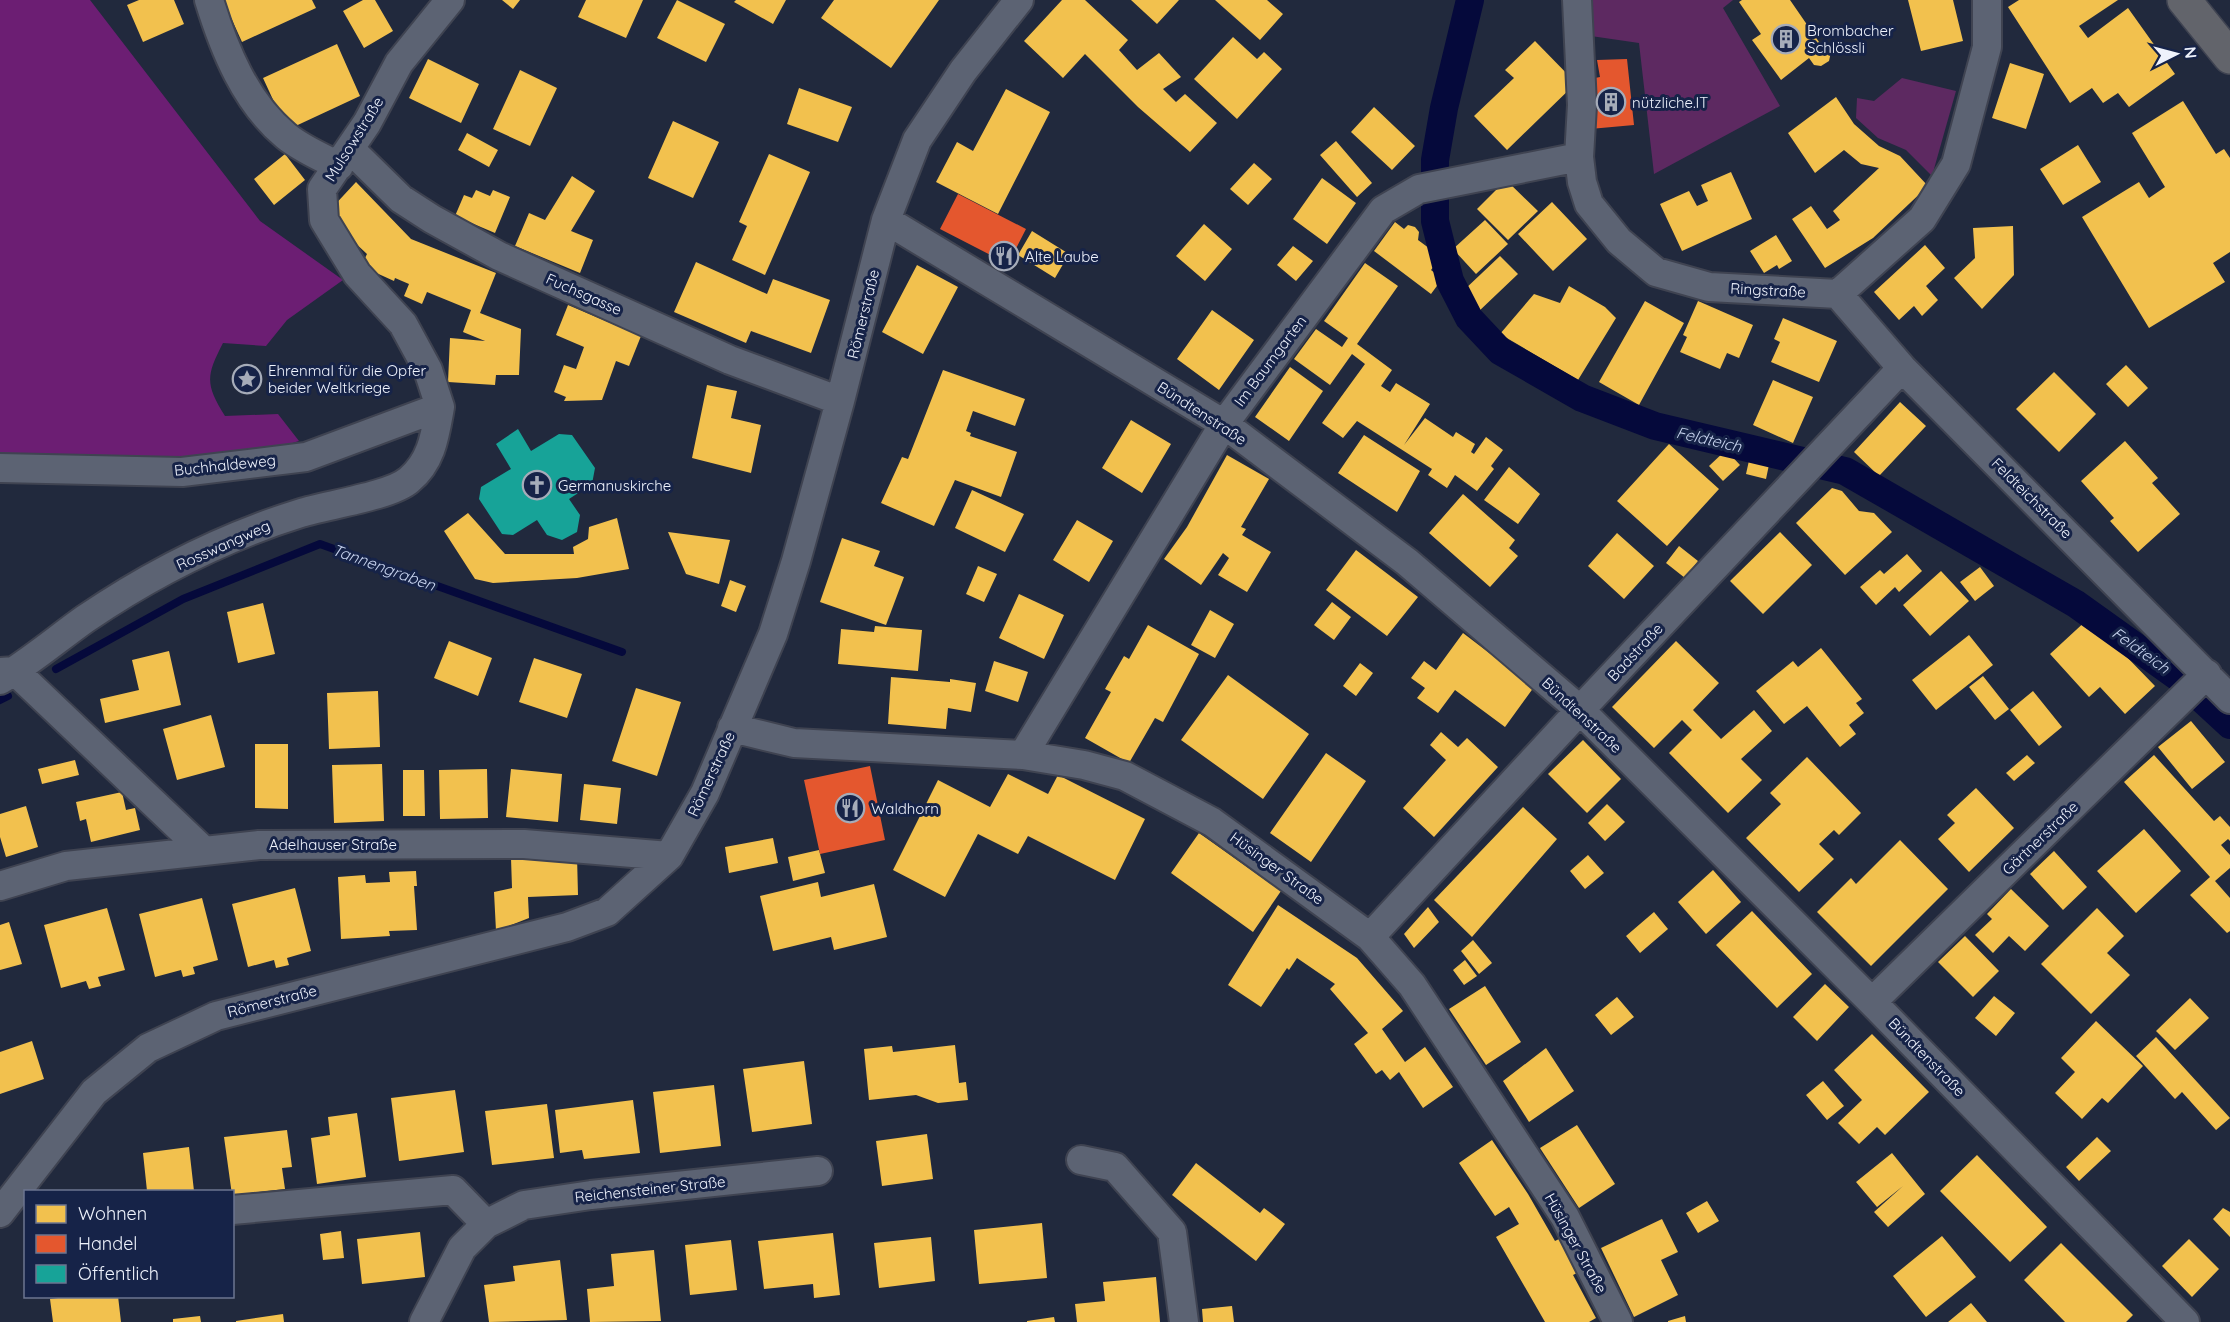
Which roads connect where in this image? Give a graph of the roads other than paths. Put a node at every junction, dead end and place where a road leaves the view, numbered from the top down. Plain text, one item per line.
1 (209, 0) edge
2 (450, 0) edge
3 (1577, 0) edge
4 (1987, 0) edge
5 (2184, 0) edge
6 (1010, 3) edge
7 (2230, 57) edge
8 (344, 157) junction
9 (1579, 157) junction
10 (886, 220) junction
11 (1838, 294) junction
12 (1902, 368) junction
13 (840, 401) junction
14 (441, 407) junction
15 (1224, 424) junction
16 (0, 468) edge
17 (5, 674) edge
18 (2196, 684) junction
19 (2229, 697) edge
20 (1580, 710) junction
21 (732, 728) junction
22 (1023, 755) junction
23 (204, 851) junction
24 (669, 856) junction
25 (0, 886) edge
26 (1370, 938) junction
27 (1872, 1002) junction
28 (1081, 1160) dead end
29 (818, 1171) dead end
30 (234, 1210) edge
31 (0, 1213) edge
32 (486, 1224) junction
33 (424, 1322) edge
34 (1184, 1322) edge
35 (1618, 1322) edge
36 (2185, 1322) edge

1 - 8 street, Fuchsgasse
2 - 8 street, Mulsowstraße
3 - 9 street, Ringstraße
4 - 11 street
5 - 7 main road
6 - 10 street, Römerstraße
8 - 13 street, Fuchsgasse
8 - 14 street, Mulsowstraße
9 - 11 street, Ringstraße
9 - 15 street, Im Baumgarten
10 - 13 street, Römerstraße
10 - 15 street, Bündtenstraße
11 - 12 street, Feldteichstraße
12 - 18 street, Feldteichstraße
12 - 20 street, Badstraße
13 - 21 street, Römerstraße
14 - 16 street, Buchhaldeweg
14 - 17 street, Rosswangweg
15 - 20 street, Bündtenstraße
15 - 22 street, Im Baumgarten
17 - 23 street, Rosswangweg
18 - 19 street, Feldteichstraße
18 - 27 street, Gärtnerstraße
20 - 26 street, Badstraße
20 - 27 street, Bündtenstraße
21 - 22 street, Hüsinger Straße
21 - 24 street, Römerstraße
22 - 26 street, Hüsinger Straße
23 - 24 street, Adelhauser Straße
23 - 25 street, Adelhauser Straße
24 - 31 street, Römerstraße
26 - 35 street, Hüsinger Straße
27 - 36 street, Bündtenstraße
28 - 34 street
29 - 32 street, Reichensteiner Straße
30 - 32 street
32 - 33 street, Reichensteiner Straße

